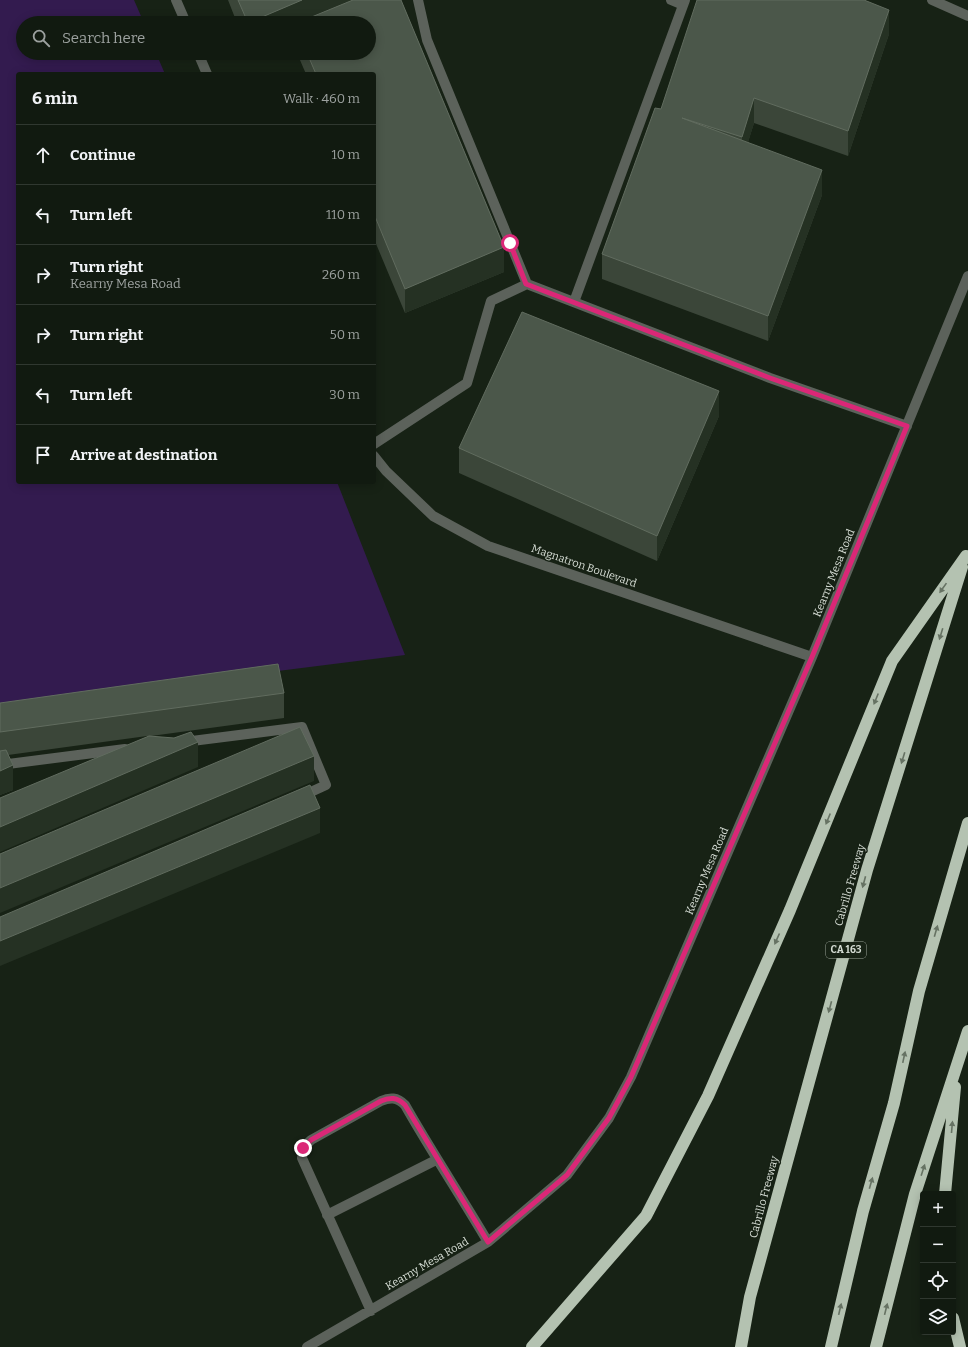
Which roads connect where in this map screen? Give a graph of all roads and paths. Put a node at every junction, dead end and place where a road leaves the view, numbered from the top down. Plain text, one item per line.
1 (176, 0) edge
2 (418, 0) edge
3 (671, 0) edge
4 (932, 0) edge
5 (684, 2) edge
6 (183, 16) edge
7 (968, 16) edge
8 (201, 60) edge
9 (206, 72) edge
10 (968, 276) edge
11 (526, 284) junction
12 (574, 302) junction
13 (907, 426) junction
14 (376, 443) edge
15 (376, 458) edge
16 (967, 553) edge
17 (812, 657) junction
18 (304, 732) junction
19 (290, 738) edge
20 (172, 743) edge
21 (91, 764) edge
22 (0, 765) edge
23 (290, 801) edge
24 (968, 824) edge
25 (968, 1031) edge
26 (957, 1064) junction
27 (436, 1160) junction
28 (945, 1191) edge
29 (327, 1215) junction
30 (488, 1242) junction
31 (371, 1311) junction
32 (956, 1330) edge
33 (307, 1347) edge
34 (532, 1347) edge
35 (741, 1347) edge
36 (831, 1347) edge
37 (876, 1347) edge
38 (960, 1347) edge

1 - 6 street
2 - 11 street
3 - 5 street
4 - 7 street
5 - 12 street
8 - 9 street
10 - 13 street, Kearny Mesa Road
11 - 12 street
11 - 14 street
12 - 13 street
13 - 17 street, Kearny Mesa Road
15 - 17 street, Magnatron Boulevard
16 -> 34 highway
16 -> 35 highway, Cabrillo Freeway / CA 163
17 - 30 street, Kearny Mesa Road
18 - 19 street
18 - 20 street
18 - 23 street
21 - 22 street
36 -> 24 highway
25 - 26 highway
28 -> 26 highway
37 -> 26 highway
27 - 29 street
27 - 29 street
27 - 30 street
29 - 31 street
30 - 31 street, Kearny Mesa Road
31 - 33 street, Kearny Mesa Road
32 - 38 highway

